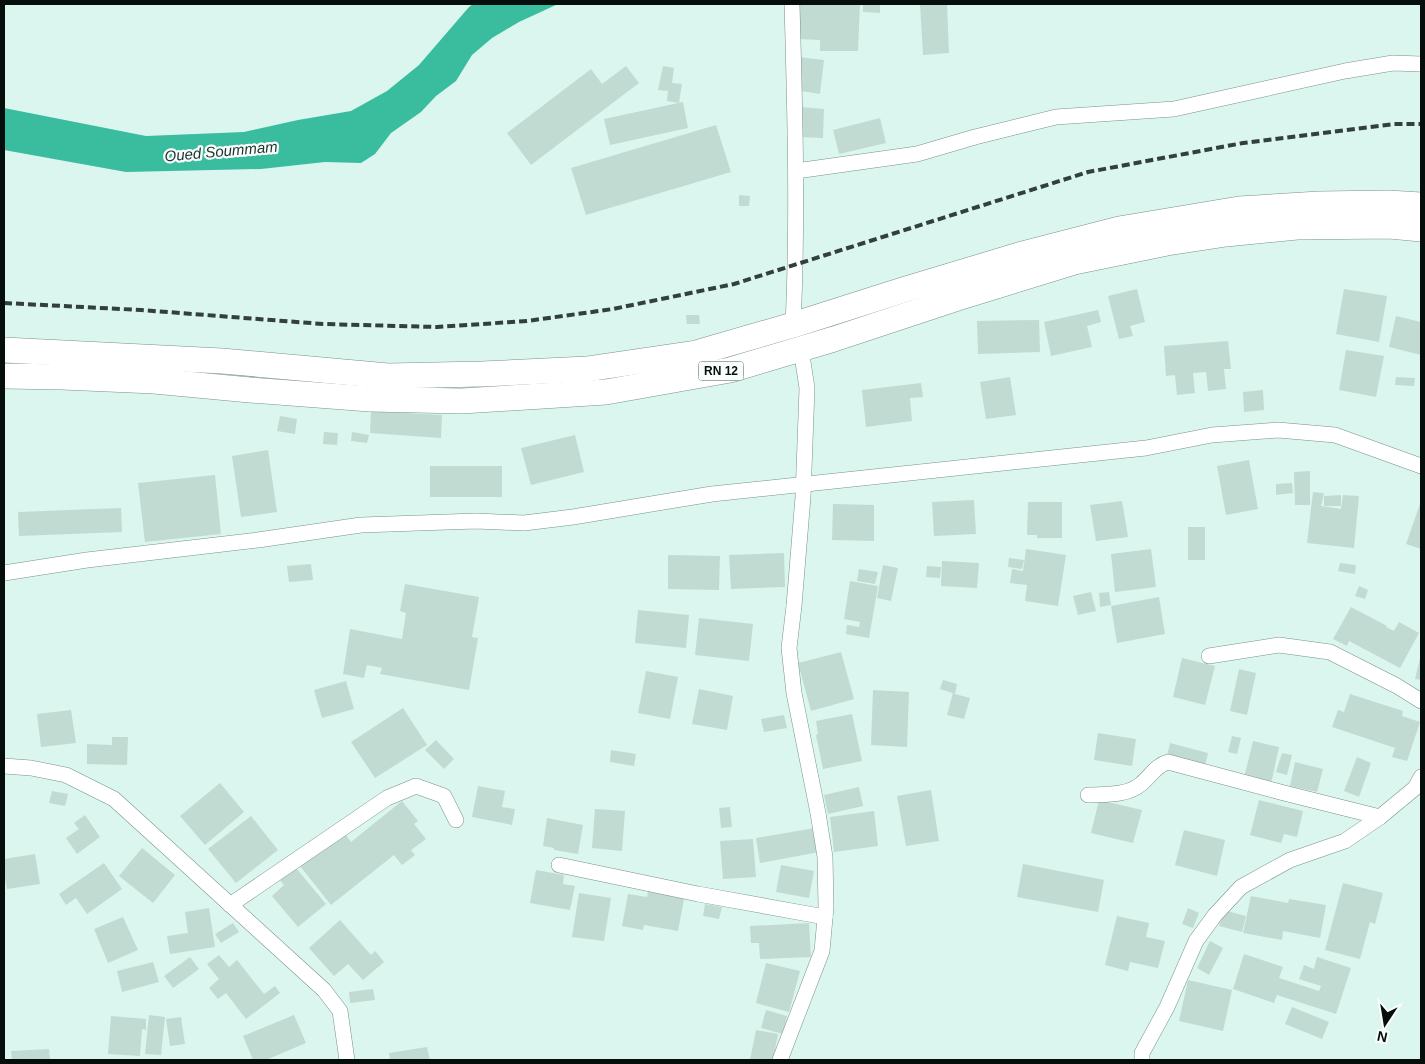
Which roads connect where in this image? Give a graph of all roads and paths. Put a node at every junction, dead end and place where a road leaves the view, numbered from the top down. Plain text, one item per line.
1 (792, 4) edge
2 (1421, 64) edge
3 (796, 171) junction
4 (1421, 205) edge
5 (1421, 229) edge
6 (793, 325) junction
7 (801, 348) junction
8 (4, 350) edge
9 (4, 376) edge
10 (1421, 466) edge
11 (804, 485) junction
12 (4, 573) edge
13 (1209, 656) dead end
14 (1421, 701) edge
15 (4, 766) edge
16 (1421, 776) edge
17 (1088, 795) dead end
18 (1380, 817) junction
19 (456, 820) dead end
20 (559, 865) dead end
21 (230, 905) junction
22 (825, 917) junction
23 (347, 1060) edge
24 (780, 1060) edge
25 (1142, 1060) edge

1 - 3 street
2 - 3 street
3 - 6 street
4 - 6 highway, RN 12
5 - 7 highway, RN 12
6 - 8 highway, RN 12
7 - 9 highway, RN 12
7 - 11 street
10 - 11 street
11 - 12 street
11 - 22 street
13 - 14 street
15 - 21 street
16 - 18 street
17 - 18 street
18 - 25 street
19 - 21 street
20 - 22 street
21 - 23 street
22 - 24 street

